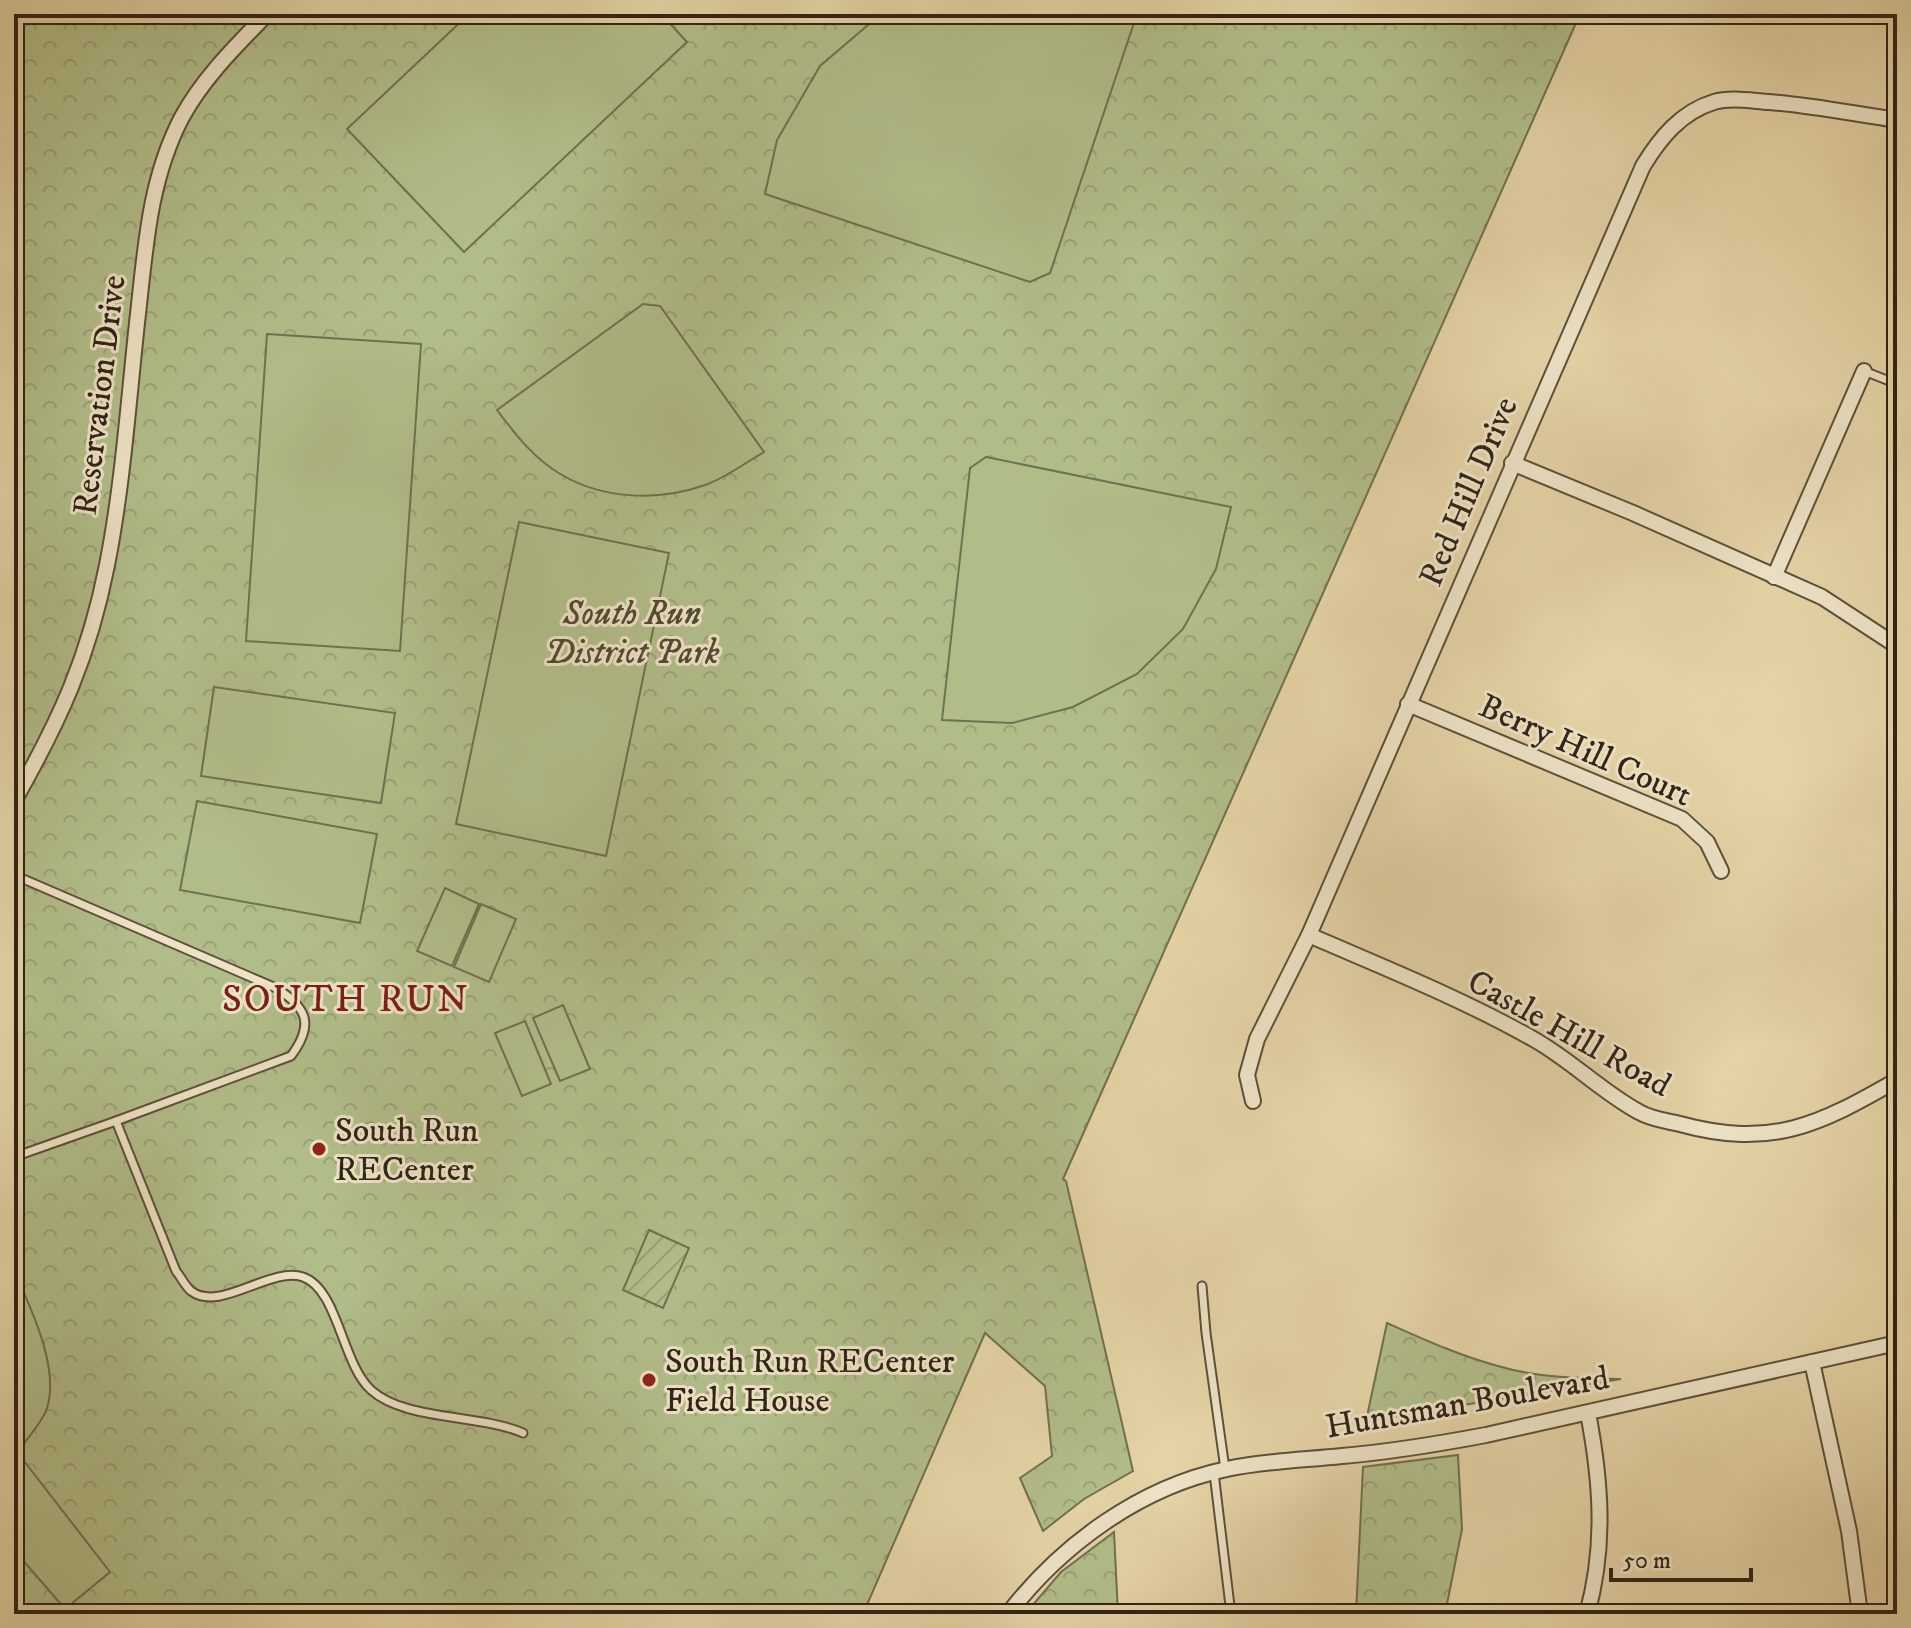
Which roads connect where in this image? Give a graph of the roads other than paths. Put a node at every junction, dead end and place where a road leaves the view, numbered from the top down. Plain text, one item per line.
1 (267, 14) edge
2 (1897, 120) edge
3 (1864, 371) joint
4 (1897, 384) edge
5 (1512, 463) junction
6 (1774, 577) junction
7 (1897, 646) edge
8 (1408, 704) junction
9 (14, 801) edge
10 (1721, 871) dead end
11 (14, 875) edge
12 (1309, 935) junction
13 (1897, 1080) edge
14 (1253, 1101) dead end
15 (116, 1121) junction
16 (14, 1157) edge
17 (1202, 1286) dead end
18 (1897, 1343) edge
19 (1812, 1362) junction
20 (1588, 1413) junction
21 (523, 1433) dead end
22 (1219, 1470) junction
23 (1008, 1614) edge
24 (1231, 1614) edge
25 (1587, 1614) edge
26 (1860, 1614) edge

1 - 9 street, Reservation Drive
2 - 5 street, Red Hill Drive
3 - 4 lane
3 - 6 street
5 - 6 street
5 - 8 street, Red Hill Drive
6 - 7 street
8 - 10 street, Berry Hill Court
8 - 12 street, Red Hill Drive
11 - 15 lane
12 - 13 street, Castle Hill Road
12 - 14 street, Red Hill Drive
15 - 16 lane
15 - 21 lane
17 - 22 lane
18 - 19 street, Huntsman Boulevard
19 - 20 street, Huntsman Boulevard
19 - 26 street
20 - 22 street, Huntsman Boulevard
20 - 25 street
22 - 23 street, Huntsman Boulevard
22 - 24 lane

